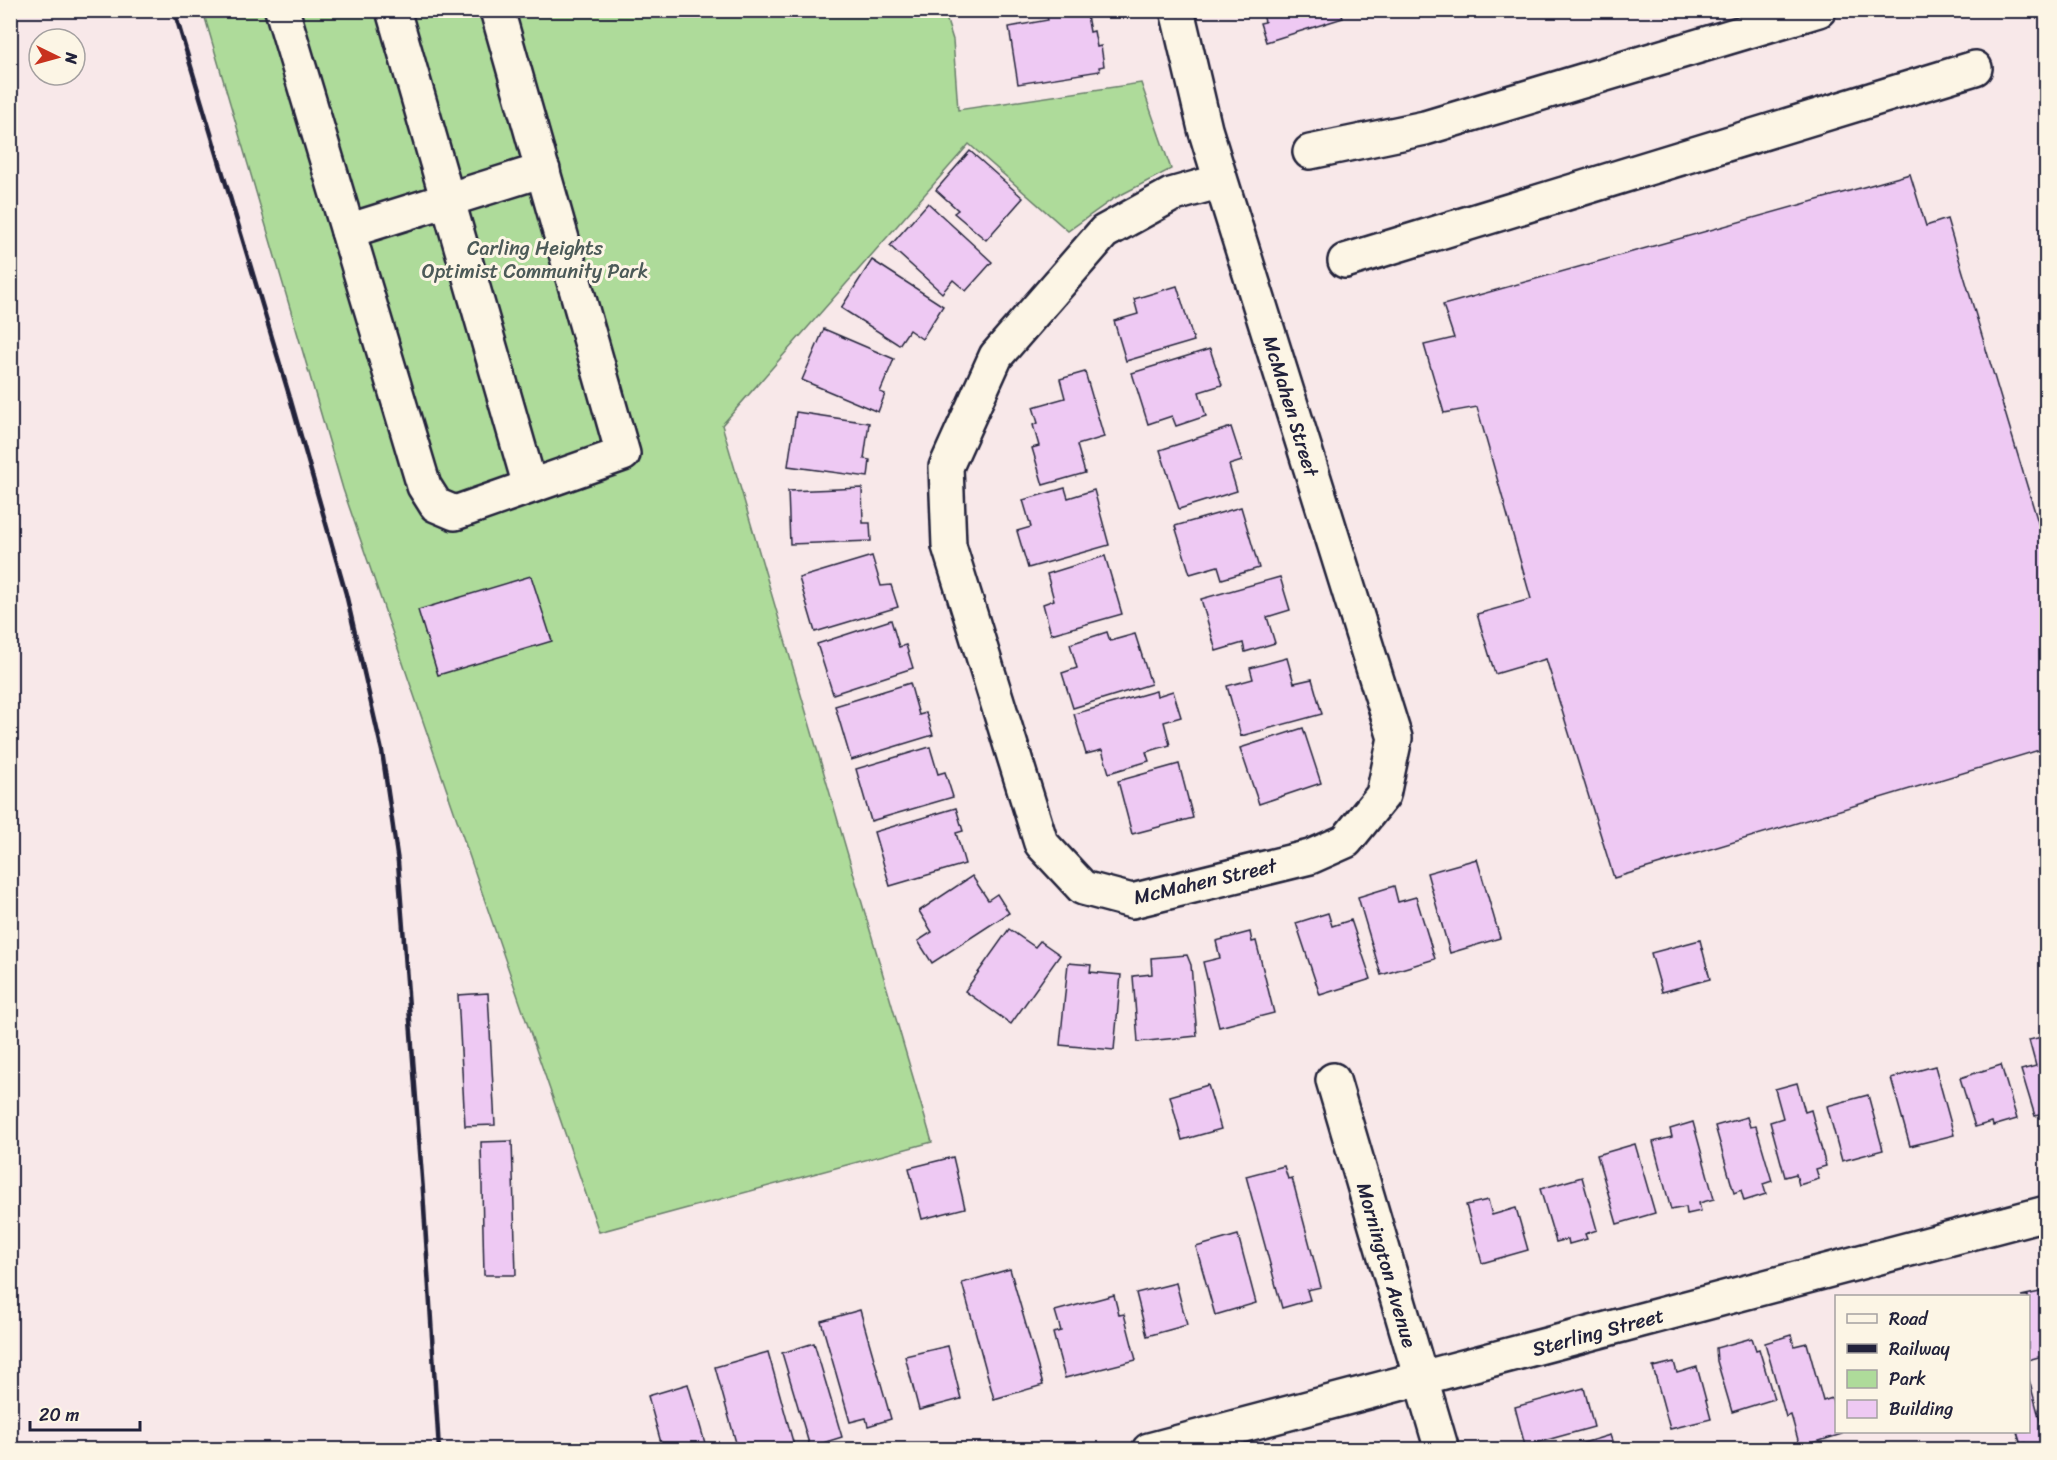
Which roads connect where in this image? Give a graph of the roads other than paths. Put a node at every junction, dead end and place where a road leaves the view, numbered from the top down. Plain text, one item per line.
1 (282, 10) edge
2 (393, 10) edge
3 (497, 10) edge
4 (1177, 10) edge
5 (1819, 10) edge
6 (1975, 68) dead end
7 (1310, 152) dead end
8 (543, 170) junction
9 (1221, 181) junction
10 (448, 200) junction
11 (348, 231) junction
12 (1345, 261) dead end
13 (530, 486) junction
14 (1333, 1080) dead end
15 (2046, 1213) edge
16 (1421, 1379) junction
17 (1149, 1449) edge
18 (1442, 1449) edge

1 - 11 street
2 - 10 street
3 - 8 street
4 - 9 street, McMahen Street
5 - 7 street
6 - 12 street
8 - 10 street
8 - 13 street
9 - 9 street, McMahen Street
10 - 11 street
10 - 13 street
11 - 13 street
14 - 16 street, Mornington Avenue
15 - 16 street, Sterling Street
16 - 17 street, Sterling Street
16 - 18 street, Mornington Avenue

